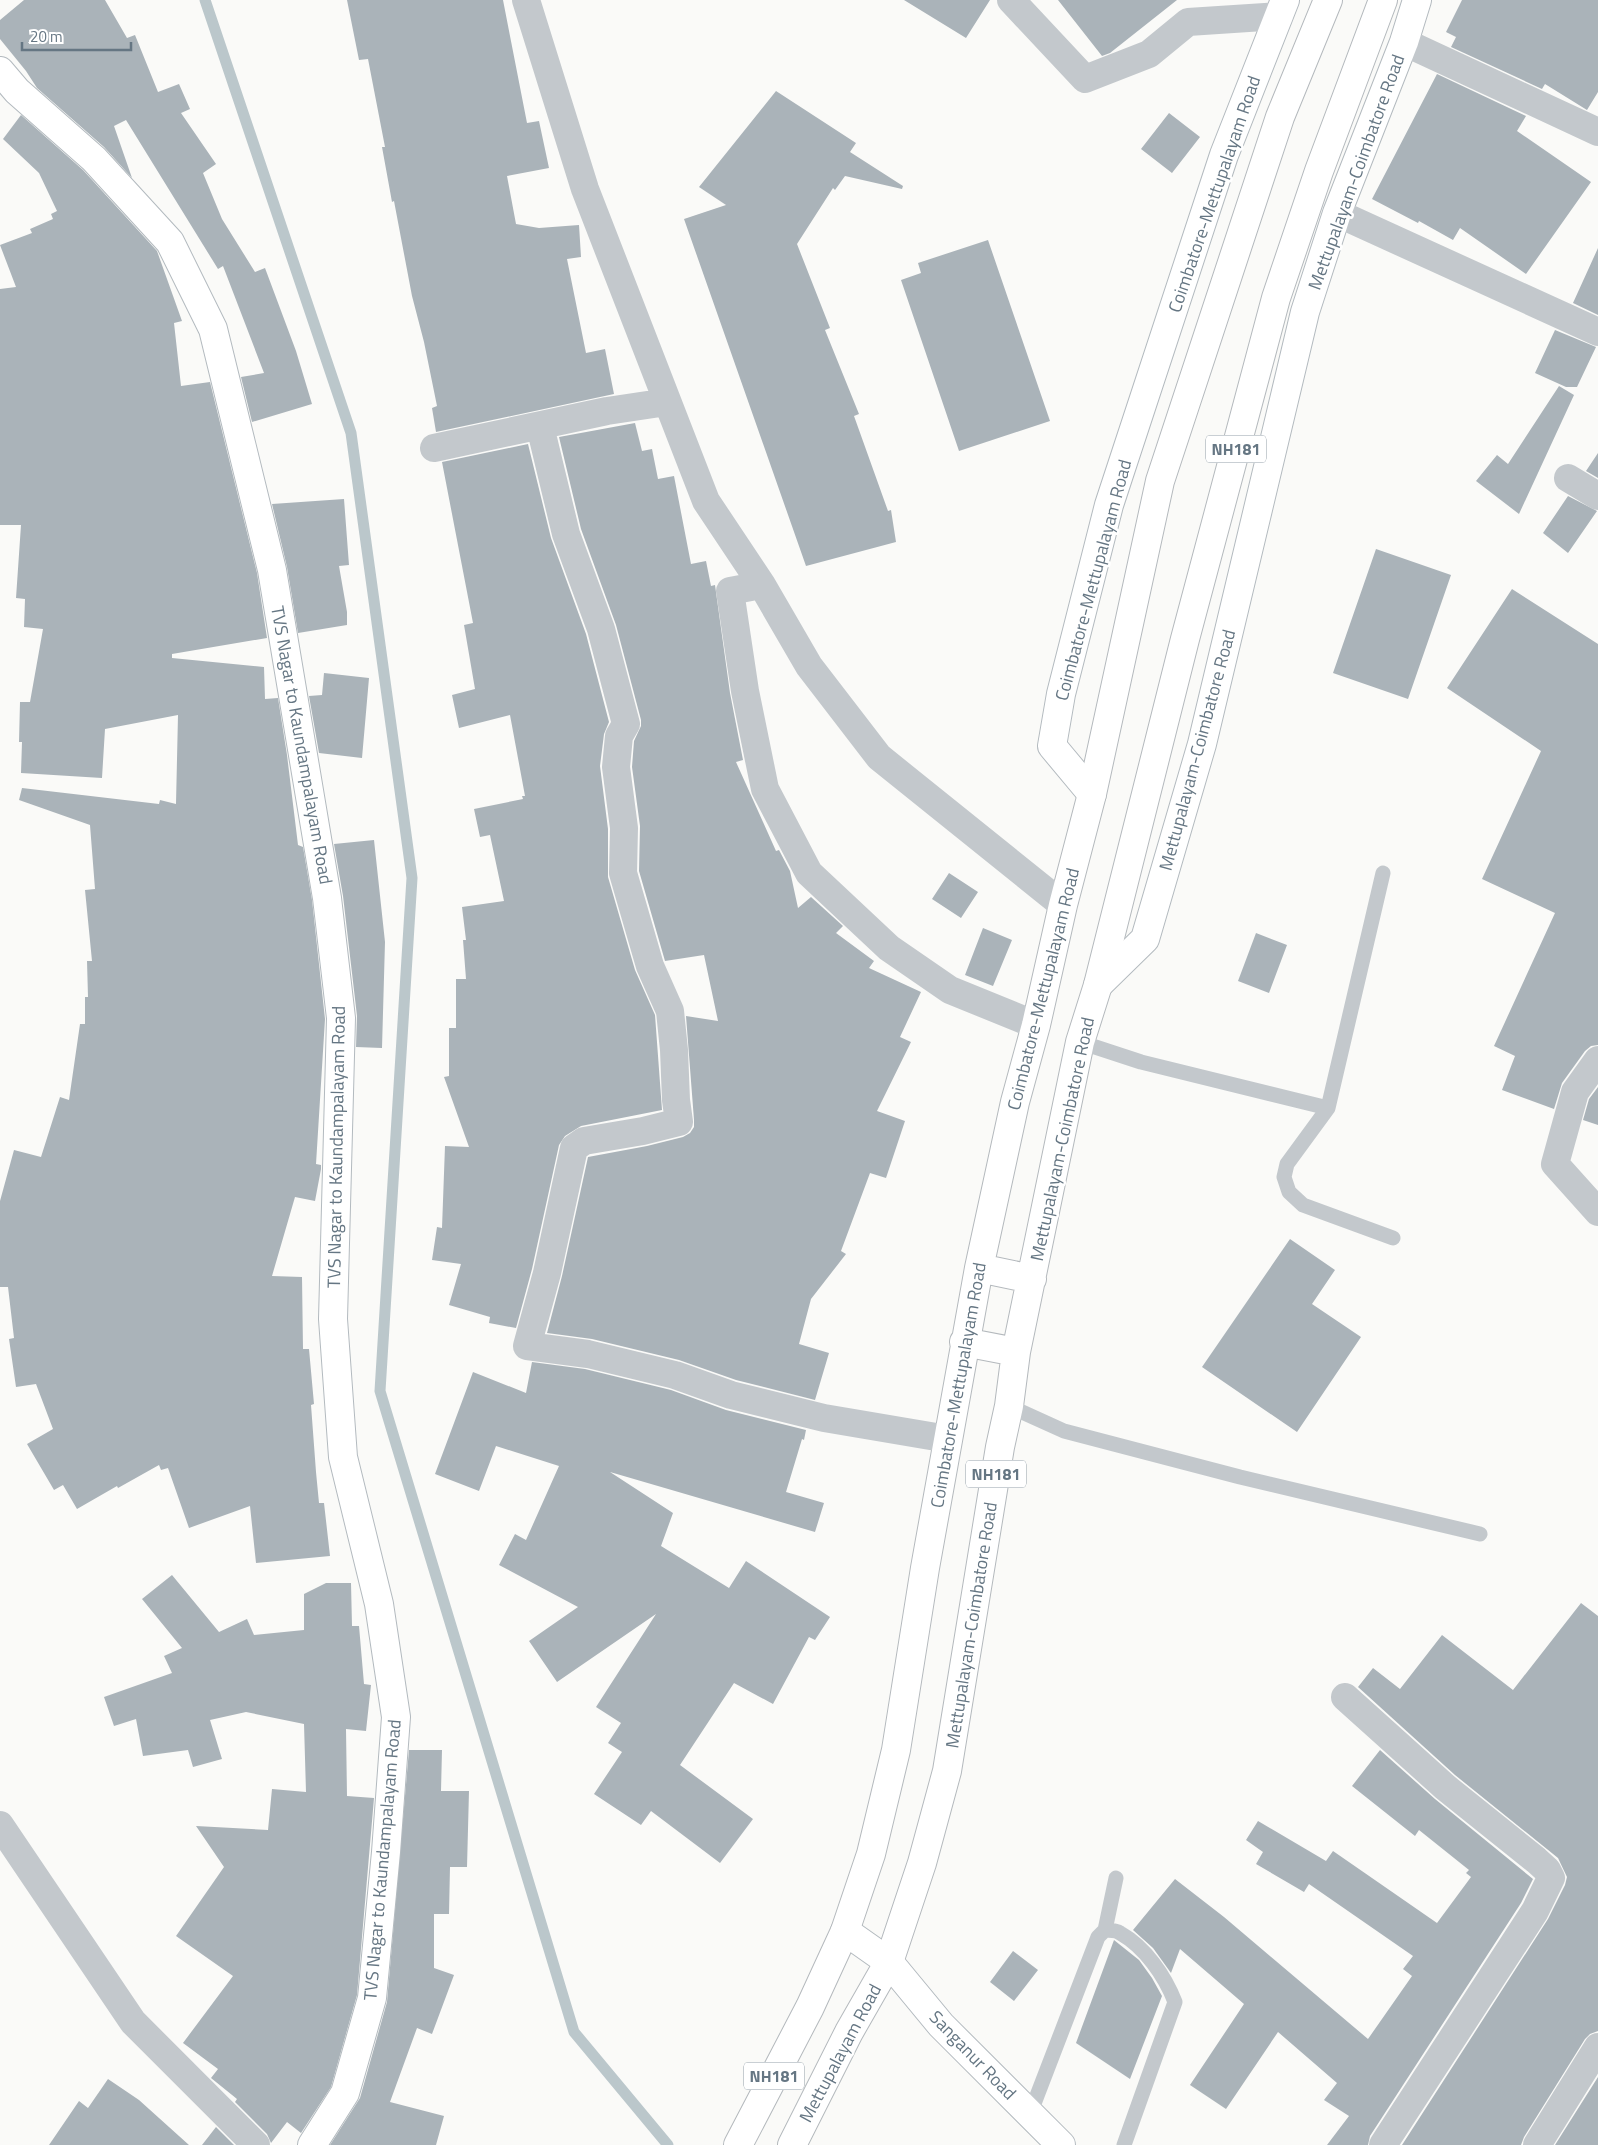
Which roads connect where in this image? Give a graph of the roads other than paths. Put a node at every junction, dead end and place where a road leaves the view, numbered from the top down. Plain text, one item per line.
1 (526, 0) edge
2 (1011, 0) edge
3 (1328, 0) edge
4 (1383, 0) edge
5 (1417, 0) edge
6 (1282, 8) edge
7 (1404, 42) junction
8 (0, 70) edge
9 (1598, 132) edge
10 (1337, 213) junction
11 (1598, 332) edge
12 (668, 402) junction
13 (540, 426) junction
14 (434, 448) dead end
15 (1568, 478) dead end
16 (1598, 496) edge
17 (762, 586) junction
18 (1092, 794) junction
19 (1383, 873) dead end
20 (1062, 905) junction
21 (1098, 985) junction
22 (1036, 1025) junction
23 (1080, 1042) junction
24 (1598, 1060) edge
25 (1328, 1108) junction
26 (1598, 1212) edge
27 (1392, 1238) dead end
28 (979, 1268) junction
29 (1032, 1279) junction
30 (964, 1342) junction
31 (1016, 1352) junction
32 (1009, 1406) junction
33 (948, 1439) junction
34 (1480, 1534) dead end
35 (1345, 1697) dead end
36 (0, 1825) edge
37 (1116, 1878) dead end
38 (1105, 1930) junction
39 (845, 1931) junction
40 (889, 1962) junction
41 (1598, 2047) edge
42 (1030, 2114) junction
43 (256, 2145) edge
44 (312, 2145) edge
45 (738, 2145) edge
46 (792, 2145) edge
47 (1061, 2145) edge
48 (1124, 2145) edge
49 (1383, 2145) edge
50 (1537, 2145) edge

1 - 12 street
2 - 6 street
3 - 18 main road
4 - 21 main road, NH181
5 - 7 main road, Mettupalayam-Coimbatore Road
6 - 18 main road, Coimbatore-Mettupalayam Road
7 - 9 street
7 - 10 main road, Mettupalayam-Coimbatore Road
8 - 44 main road, TVS Nagar to Kaundampalayam Road
10 - 11 street
10 - 21 main road, Mettupalayam-Coimbatore Road
12 - 13 street
12 - 17 street
13 - 14 street
13 - 33 street
15 - 16 street
17 - 20 street
17 - 22 street
18 - 20 main road, Coimbatore-Mettupalayam Road
19 - 25 lane
20 - 22 main road, Coimbatore-Mettupalayam Road
21 - 23 main road, Mettupalayam-Coimbatore Road / NH181
22 - 28 main road, Coimbatore-Mettupalayam Road
23 - 25 lane
23 - 29 main road, Mettupalayam-Coimbatore Road / NH181
24 - 26 street
25 - 27 lane
28 - 29 main road
28 - 30 main road, Coimbatore-Mettupalayam Road
29 - 31 main road, Mettupalayam-Coimbatore Road / NH181
30 - 31 main road
30 - 33 main road, Coimbatore-Mettupalayam Road
31 - 32 main road, Mettupalayam-Coimbatore Road / NH181
32 - 34 lane
32 - 40 main road, Mettupalayam-Coimbatore Road / NH181
33 - 39 main road, Coimbatore-Mettupalayam Road
35 - 49 street
36 - 43 street
37 - 38 lane
38 - 42 lane
38 - 48 lane
39 - 40 main road, Sanganur Road
39 - 45 main road, Coimbatore-Mettupalayam Road / NH181
40 - 42 main road, Sanganur Road
40 - 46 main road, Mettupalayam Road / NH181
41 - 50 street
42 - 47 main road, Sanganur Road

